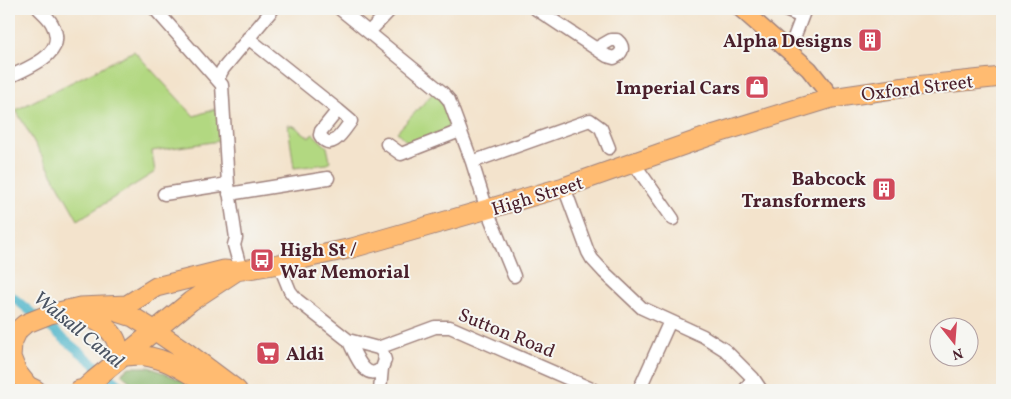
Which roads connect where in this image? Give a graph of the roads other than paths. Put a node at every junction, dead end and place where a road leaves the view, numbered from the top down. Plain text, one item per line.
1 (39, 9) edge
2 (155, 9) edge
3 (273, 9) edge
4 (340, 9) edge
5 (391, 9) edge
6 (536, 9) edge
7 (783, 9) edge
8 (745, 10) edge
9 (803, 13) edge
10 (369, 32) junction
11 (248, 38) junction
12 (597, 48) dead end
13 (789, 51) junction
14 (9, 77) edge
15 (1002, 77) edge
16 (218, 78) junction
17 (832, 98) junction
18 (338, 110) dead end
19 (460, 131) junction
20 (387, 144) dead end
21 (609, 148) dead end
22 (472, 162) junction
23 (633, 162) junction
24 (328, 178) dead end
25 (564, 187) junction
26 (229, 189) junction
27 (164, 194) dead end
28 (487, 210) junction
29 (672, 219) dead end
30 (279, 264) junction
31 (239, 270) junction
32 (514, 276) dead end
33 (177, 282) junction
34 (188, 304) junction
35 (100, 306) junction
36 (54, 313) junction
37 (670, 321) junction
38 (17, 329) edge
39 (154, 330) junction
40 (403, 339) junction
41 (348, 340) junction
42 (374, 348) junction
43 (185, 350) junction
44 (116, 362) junction
45 (384, 364) junction
46 (363, 366) junction
47 (753, 378) junction
48 (24, 381) edge
49 (85, 387) edge
50 (215, 390) edge
51 (238, 390) edge
52 (378, 390) edge
53 (594, 390) edge
54 (639, 390) edge
55 (745, 390) edge
56 (761, 390) edge

1 - 14 street
2 - 16 street
3 - 11 street
4 - 10 street
5 - 10 street
6 - 12 street
7 - 9 street
8 - 13 main road
9 - 13 street
10 - 19 street
11 - 16 street
11 - 18 street
13 - 17 main road
15 - 17 highway, Oxford Street
16 - 26 street
17 - 23 highway, High Street
19 - 20 street
19 - 22 street
21 - 22 street
22 - 28 street
23 - 25 highway, High Street
23 - 29 street
24 - 26 street
25 - 28 highway, High Street
25 - 37 street
26 - 27 street
26 - 31 street
28 - 30 highway, High Street
28 - 32 street
30 - 31 highway, High Street
30 - 41 street
31 - 33 highway, High Street
31 - 34 highway, High Street
33 - 34 highway
33 - 35 highway, High Street
34 - 39 highway, High Street
34 - 43 highway
35 - 36 highway, High Street
35 - 39 highway
36 - 38 highway, High Street
36 - 44 highway
37 - 47 street
37 - 54 street
38 - 48 highway
39 - 43 highway
39 - 44 highway, High Street
40 - 42 street, Sutton Road
40 - 45 street, Sutton Road
40 - 53 street, Sutton Road
41 - 42 street
41 - 46 street
42 - 45 street
42 - 46 street
43 - 51 highway
44 - 49 highway, High Street
44 - 50 highway
45 - 46 street
45 - 52 street
46 - 52 street
47 - 55 street
47 - 56 street

